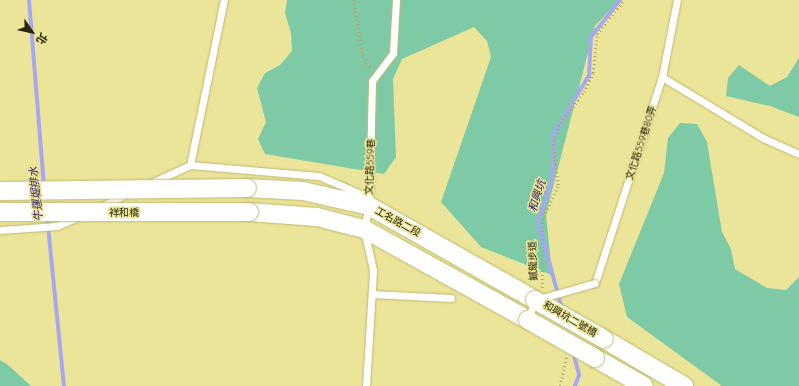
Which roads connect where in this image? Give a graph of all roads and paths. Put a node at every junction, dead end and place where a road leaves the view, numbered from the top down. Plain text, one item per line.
1 (224, 0) edge
2 (354, 0) edge
3 (396, 0) edge
4 (624, 0) edge
5 (677, 0) edge
6 (375, 76) junction
7 (662, 77) junction
8 (799, 154) edge
9 (190, 165) junction
10 (0, 191) edge
11 (369, 206) junction
12 (0, 212) edge
13 (364, 229) junction
14 (0, 230) edge
15 (372, 294) junction
16 (538, 297) junction
17 (451, 298) dead end
18 (528, 320) junction
19 (560, 353) dead end
20 (366, 386) edge
21 (560, 386) edge
22 (644, 386) edge
23 (684, 386) edge

1 - 9 lane
2 - 6 path
3 - 6 lane, 文化路559巷
4 - 16 path, 撼龍步道
5 - 7 lane, 文化路559巷80弄
6 - 11 lane, 文化路559巷
7 - 8 lane
7 - 16 lane, 文化路559巷80弄, bridge
9 - 11 lane
9 - 14 lane
10 - 11 main road, 工名路二段, bridge
11 - 13 lane, 文化路559巷
11 - 16 main road, 工名路二段
12 - 13 main road, 祥和橋, bridge
13 - 15 lane, 文化路559巷
13 - 18 main road
15 - 17 lane
15 - 20 lane, 文化路559巷
16 - 18 lane, bridge
16 - 23 main road, 和興坑二號橋, bridge
18 - 22 main road, bridge
19 - 21 path

